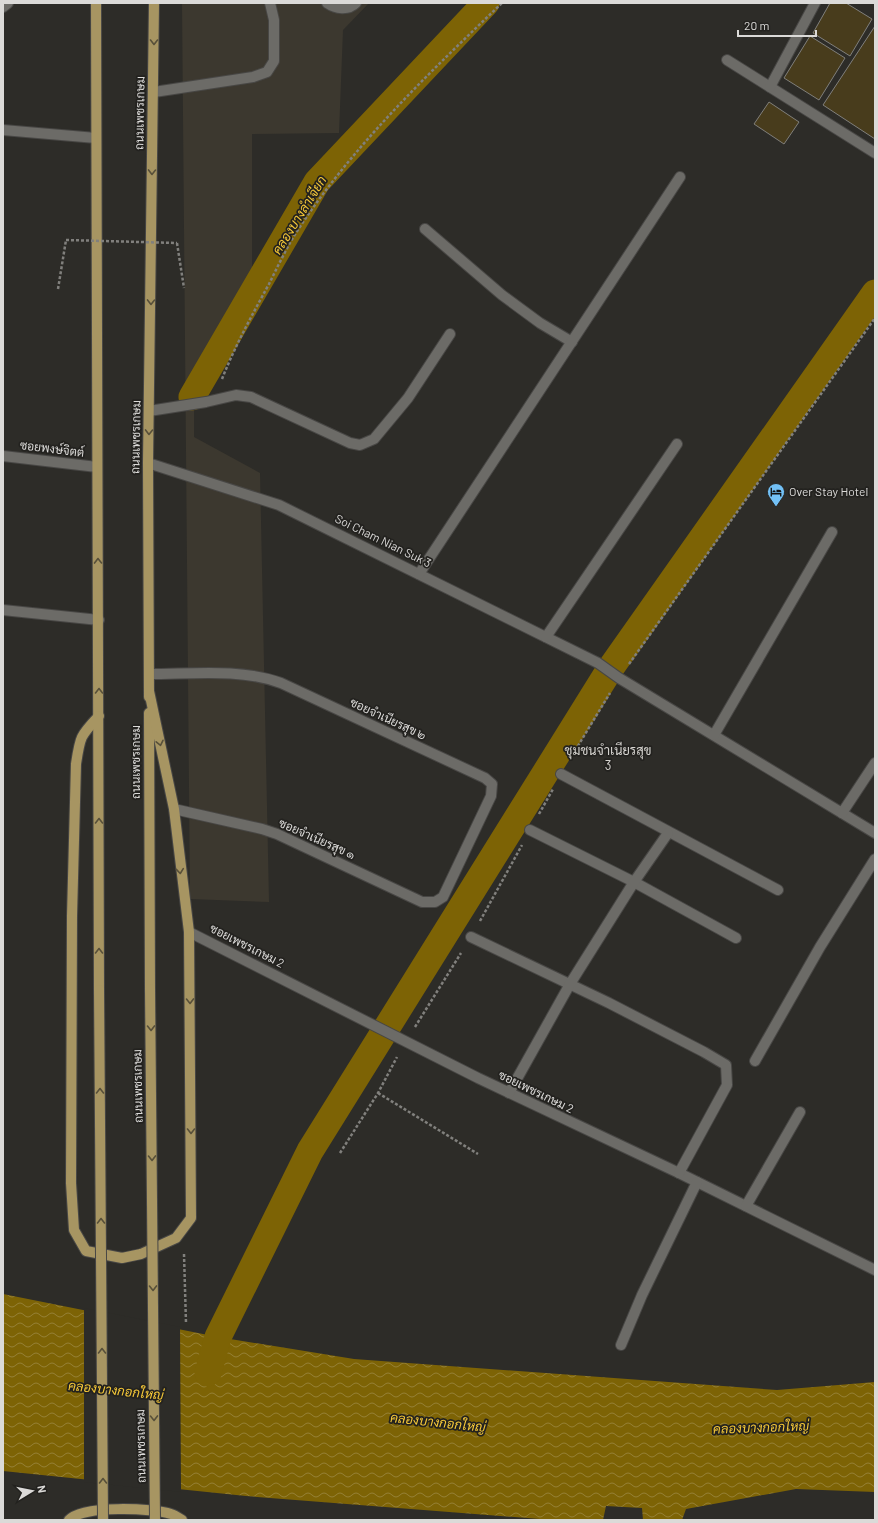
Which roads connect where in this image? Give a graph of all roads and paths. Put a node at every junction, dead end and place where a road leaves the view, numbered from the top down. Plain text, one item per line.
1 (8, 3) edge
2 (96, 3) edge
3 (154, 3) edge
4 (270, 3) edge
5 (326, 3) edge
6 (356, 3) edge
7 (502, 3) edge
8 (815, 3) edge
9 (3, 7) edge
10 (727, 60) dead end
11 (770, 87) junction
12 (154, 92) junction
13 (3, 130) edge
14 (96, 138) junction
15 (875, 153) edge
16 (680, 177) dead end
17 (425, 229) dead end
18 (184, 288) dead end
19 (58, 289) dead end
20 (875, 318) edge
21 (450, 334) dead end
22 (572, 342) junction
23 (216, 399) junction
24 (149, 411) junction
25 (677, 444) dead end
26 (3, 456) edge
27 (148, 464) junction
28 (97, 467) junction
29 (832, 532) dead end
30 (419, 574) junction
31 (3, 610) edge
32 (99, 620) junction
33 (546, 637) junction
34 (148, 674) junction
35 (617, 676) junction
36 (148, 691) junction
37 (100, 716) junction
38 (714, 735) junction
39 (875, 764) edge
40 (561, 774) junction
41 (174, 809) junction
42 (842, 813) junction
43 (530, 830) junction
44 (668, 833) junction
45 (875, 833) edge
46 (875, 859) edge
47 (634, 882) junction
48 (778, 890) dead end
49 (443, 897) joint
50 (189, 932) junction
51 (471, 938) junction
52 (736, 938) dead end
53 (570, 984) junction
54 (406, 1042) junction
55 (756, 1061) dead end
56 (378, 1093) junction
57 (509, 1093) junction
58 (800, 1112) dead end
59 (340, 1153) dead end
60 (478, 1154) dead end
61 (679, 1173) junction
62 (697, 1182) junction
63 (746, 1206) junction
64 (184, 1247) dead end
65 (875, 1270) edge
66 (186, 1323) dead end
67 (621, 1345) dead end
68 (68, 1520) edge
69 (103, 1520) edge
70 (155, 1520) edge
71 (182, 1520) edge

1 - 9 street
2 - 14 main road
3 -> 12 main road, ถนนเพชรเกษม
4 - 12 street
5 - 6 street
7 - 23 path
8 - 11 street
10 - 11 street
11 - 15 street
12 -> 24 main road, ถนนเพชรเกษม
13 - 14 street
14 - 28 main road
16 - 22 street
17 - 22 street
18 - 19 path, bridge
20 - 35 path
21 - 23 street
22 - 30 street
23 - 24 street
24 -> 27 main road, ถนนเพชรเกษม
25 - 33 street
26 - 28 street, ซอยพงษ์จิตต์
27 - 30 street, Soi Cham Nian Suk 3
27 - 34 main road, ถนนเพชรเกษม
32 -> 28 main road
29 - 38 street
30 - 33 street, Soi Cham Nian Suk 3
31 - 32 street
37 -> 32 main road
33 - 35 street, Soi Cham Nian Suk 3
34 - 36 main road, ถนนเพชรเกษม
34 - 49 street, ซอยจำเนียรสุข ๒
35 - 38 street, Soi Cham Nian Suk 3
35 - 40 path
36 -> 41 main road
36 -> 70 main road, ถนนเพชรเกษม, bridge
50 -> 37 main road
69 -> 37 main road, bridge
38 - 42 street, Soi Cham Nian Suk 3
39 - 42 street
40 - 43 path
40 - 44 street
41 - 49 street, ซอยจำเนียรสุข ๑
41 -> 50 main road
42 - 45 street, Soi Cham Nian Suk 3
43 - 47 street
43 - 51 path
44 - 47 street
44 - 48 street
46 - 55 street
47 - 52 street
47 - 53 street
50 - 54 street, ซอยเพชรเกษม 2
51 - 53 street
51 - 54 path
53 - 57 street
53 - 61 street
54 - 56 path
54 - 57 street, ซอยเพชรเกษม 2
56 - 59 path
56 - 60 path
57 - 61 street, ซอยเพชรเกษม 2
58 - 63 street
61 - 62 street, ซอยเพชรเกษม 2
62 - 63 street, ซอยเพชรเกษม 2
62 - 67 street
63 - 65 street, ซอยเพชรเกษม 2
64 - 66 path
68 - 71 main road

